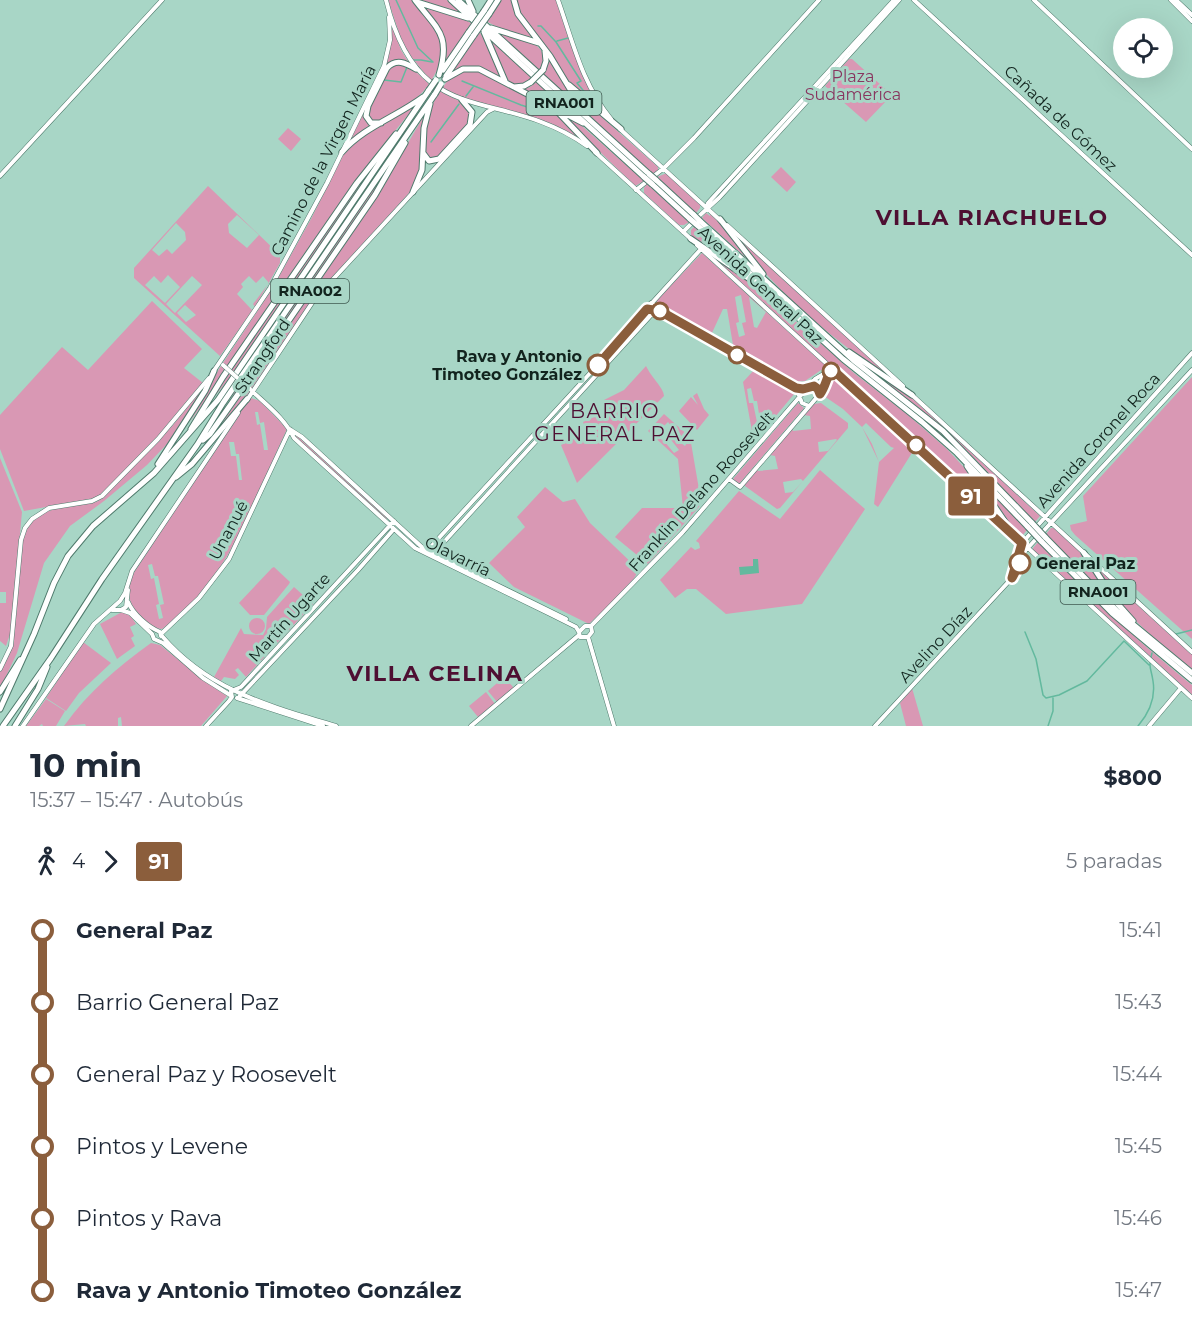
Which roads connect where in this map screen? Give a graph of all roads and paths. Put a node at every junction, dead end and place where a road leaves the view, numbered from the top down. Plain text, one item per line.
1 (162, 0) edge
2 (386, 0) edge
3 (451, 0) edge
4 (458, 0) edge
5 (468, 0) edge
6 (491, 0) edge
7 (498, 0) edge
8 (513, 0) edge
9 (558, 0) edge
10 (819, 0) edge
11 (894, 0) edge
12 (899, 0) edge
13 (914, 0) edge
14 (1034, 0) edge
15 (1171, 0) edge
16 (1176, 0) edge
17 (415, 1) edge
18 (388, 8) junction
19 (486, 12) junction
20 (1192, 15) edge
21 (473, 17) junction
22 (1192, 21) edge
23 (485, 28) junction
24 (543, 46) junction
25 (386, 65) junction
26 (416, 69) junction
27 (440, 80) junction
28 (563, 80) junction
29 (509, 85) junction
30 (430, 94) junction
31 (462, 100) junction
32 (545, 102) junction
33 (494, 108) junction
34 (588, 122) junction
35 (381, 123) junction
36 (472, 125) junction
37 (409, 127) junction
38 (621, 129) junction
39 (1192, 149) edge
40 (342, 152) junction
41 (423, 153) junction
42 (597, 153) junction
43 (440, 160) junction
44 (664, 168) junction
45 (0, 176) edge
46 (636, 190) junction
47 (413, 192) junction
48 (707, 207) junction
49 (720, 219) junction
50 (695, 220) junction
51 (683, 232) junction
52 (691, 239) junction
53 (701, 249) junction
54 (1192, 255) edge
55 (782, 300) junction
56 (650, 309) junction
57 (823, 332) junction
58 (1192, 353) edge
59 (222, 364) junction
60 (1192, 370) edge
61 (214, 371) junction
62 (831, 371) junction
63 (809, 387) junction
64 (796, 388) junction
65 (251, 390) junction
66 (820, 394) junction
67 (912, 395) junction
68 (799, 398) junction
69 (247, 399) junction
70 (810, 406) junction
71 (290, 429) junction
72 (957, 453) junction
73 (154, 472) junction
74 (729, 479) junction
75 (168, 483) junction
76 (1046, 516) junction
77 (1052, 522) junction
78 (396, 523) junction
79 (1030, 525) junction
80 (392, 527) junction
81 (1014, 536) junction
82 (1022, 543) junction
83 (1027, 548) junction
84 (426, 552) junction
85 (1084, 553) junction
86 (432, 555) junction
87 (1012, 578) junction
88 (128, 587) junction
89 (128, 602) junction
90 (110, 610) junction
91 (121, 610) junction
92 (591, 626) junction
93 (583, 627) junction
94 (158, 634) junction
95 (579, 634) junction
96 (588, 637) junction
97 (1153, 645) junction
98 (28, 648) junction
99 (1192, 652) edge
100 (51, 658) junction
101 (0, 669) edge
102 (1192, 673) edge
103 (1192, 680) edge
104 (1181, 688) junction
105 (234, 689) junction
106 (0, 692) edge
107 (239, 696) junction
108 (232, 697) junction
109 (1192, 698) edge
110 (0, 709) edge
111 (3, 726) edge
112 (15, 726) edge
113 (23, 726) edge
114 (206, 726) edge
115 (323, 726) edge
116 (336, 726) edge
117 (471, 726) edge
118 (614, 726) edge
119 (875, 726) edge
120 (1149, 726) edge

1 - 45 street
2 - 18 street, Avenida General Paz
3 - 21 highway, Avenida General Paz / RNA001
4 - 21 highway, Avenida General Paz / RNA001
5 - 21 highway
6 - 19 highway, RNA002
7 - 19 highway, RNA002
8 - 24 highway
9 - 38 street, Avenida General Paz
10 - 44 street
11 - 48 street
12 - 48 street
13 - 54 street, Cañada de Gómez
14 - 39 street
15 - 22 street
16 - 20 street
17 - 21 highway
17 - 27 highway
18 - 25 street, Camino de la Virgen María
18 - 26 street, Avenida General Paz
19 - 27 highway, RNA002, bridge
21 - 23 highway, Avenida General Paz / RNA001
23 - 24 highway
23 - 29 highway
23 - 34 highway, Avenida General Paz / RNA001
24 - 28 highway
24 - 29 highway, bridge
25 - 26 highway
25 - 35 highway
25 - 40 street, Camino de la Virgen María
26 - 31 street, Avenida General Paz
27 - 29 highway
27 - 30 highway, RNA002, bridge
28 - 34 highway
28 - 38 highway
29 - 32 highway
30 - 35 highway
30 - 37 highway, RNA002
30 - 41 highway
31 - 33 street, Avenida General Paz
31 - 36 highway
32 - 34 highway
32 - 42 highway
33 - 36 street
33 - 42 street, Avenida General Paz
34 - 50 highway, Avenida General Paz / RNA001, bridge
35 - 40 highway
36 - 43 highway
37 - 73 highway, RNA002
37 - 75 highway, RNA002
38 - 44 street, Avenida General Paz
40 - 59 street, Camino de la Virgen María
41 - 43 highway
41 - 47 highway
42 - 46 street, Avenida General Paz
43 - 47 street, Strangford
44 - 46 street
44 - 48 street, Avenida General Paz
46 - 51 street, Avenida General Paz
47 - 65 street, Strangford
48 - 49 street, Avenida General Paz
48 - 50 street
49 - 55 highway
49 - 67 street, Avenida General Paz
50 - 51 street
50 - 55 highway, Avenida General Paz / RNA001
51 - 52 street, Avenida General Paz
52 - 53 street, Avenida General Paz
52 - 55 highway
53 - 56 street
53 - 62 street, Avenida General Paz
55 - 57 highway, Avenida General Paz / RNA001
55 - 72 highway, Avenida General Paz / RNA001
56 - 64 street
56 - 84 street
56 - 86 street
57 - 67 highway
57 - 79 highway, Avenida General Paz / RNA001
58 - 76 street, Avenida Coronel Roca
59 - 61 street, Camino de la Virgen María
59 - 65 street, Olavarría, bridge
60 - 77 street, Avenida Coronel Roca
61 - 73 highway
61 - 101 street, Camino de la Virgen María
62 - 63 street, Franklin Delano Roosevelt
62 - 66 street, Franklin Delano Roosevelt
62 - 81 street, Avenida General Paz
63 - 64 street
63 - 66 street
63 - 68 street, Franklin Delano Roosevelt
64 - 68 street
65 - 69 street, Strangford
65 - 71 street, Olavarría
66 - 70 street, Franklin Delano Roosevelt
67 - 76 street, Avenida General Paz
68 - 70 street
68 - 74 street, Franklin Delano Roosevelt
69 - 75 highway
69 - 88 street, Strangford
70 - 74 street, Franklin Delano Roosevelt
71 - 78 street, Olavarría
71 - 80 street, Olavarría
71 - 94 street, Unanué
72 - 79 highway, Avenida General Paz / RNA001
72 - 81 highway
73 - 98 highway, RNA002
74 - 92 street, Franklin Delano Roosevelt
75 - 100 highway, RNA002
76 - 77 street, Avenida General Paz
76 - 82 street, Avenida Coronel Roca
77 - 83 street, Avenida Coronel Roca
77 - 85 street, Avenida General Paz
78 - 80 street, Martín Ugarte
78 - 84 street, Olavarría
79 - 97 highway, Avenida General Paz / RNA001, bridge
80 - 84 street, Olavarría
80 - 105 street, Martín Ugarte
80 - 107 street, Martín Ugarte
81 - 82 street, Avenida General Paz
82 - 83 street, Avenida General Paz
82 - 87 street, Avelino Díaz
83 - 87 street, Avelino Díaz
83 - 104 street, Avenida General Paz
84 - 86 street, Olavarría
85 - 97 highway
85 - 99 street, Avenida General Paz
86 - 93 street, Olavarría
86 - 95 street, Olavarría
87 - 119 street, Avelino Díaz
88 - 89 street, Strangford
88 - 90 street, Strangford
89 - 91 street
89 - 94 street
90 - 91 street
90 - 113 street, Strangford
91 - 94 street
92 - 93 street
92 - 96 street
93 - 95 street
94 - 105 street
94 - 108 street
95 - 96 street
95 - 117 street
96 - 118 street
97 - 102 highway, Avenida General Paz / RNA001
97 - 103 highway, Avenida General Paz / RNA001
98 - 106 highway
98 - 110 highway, RNA002
100 - 111 highway, RNA002
100 - 112 highway
104 - 109 street, Avenida General Paz
104 - 120 street
105 - 107 street
105 - 108 street
107 - 108 street
107 - 115 street
107 - 116 street
108 - 114 street

